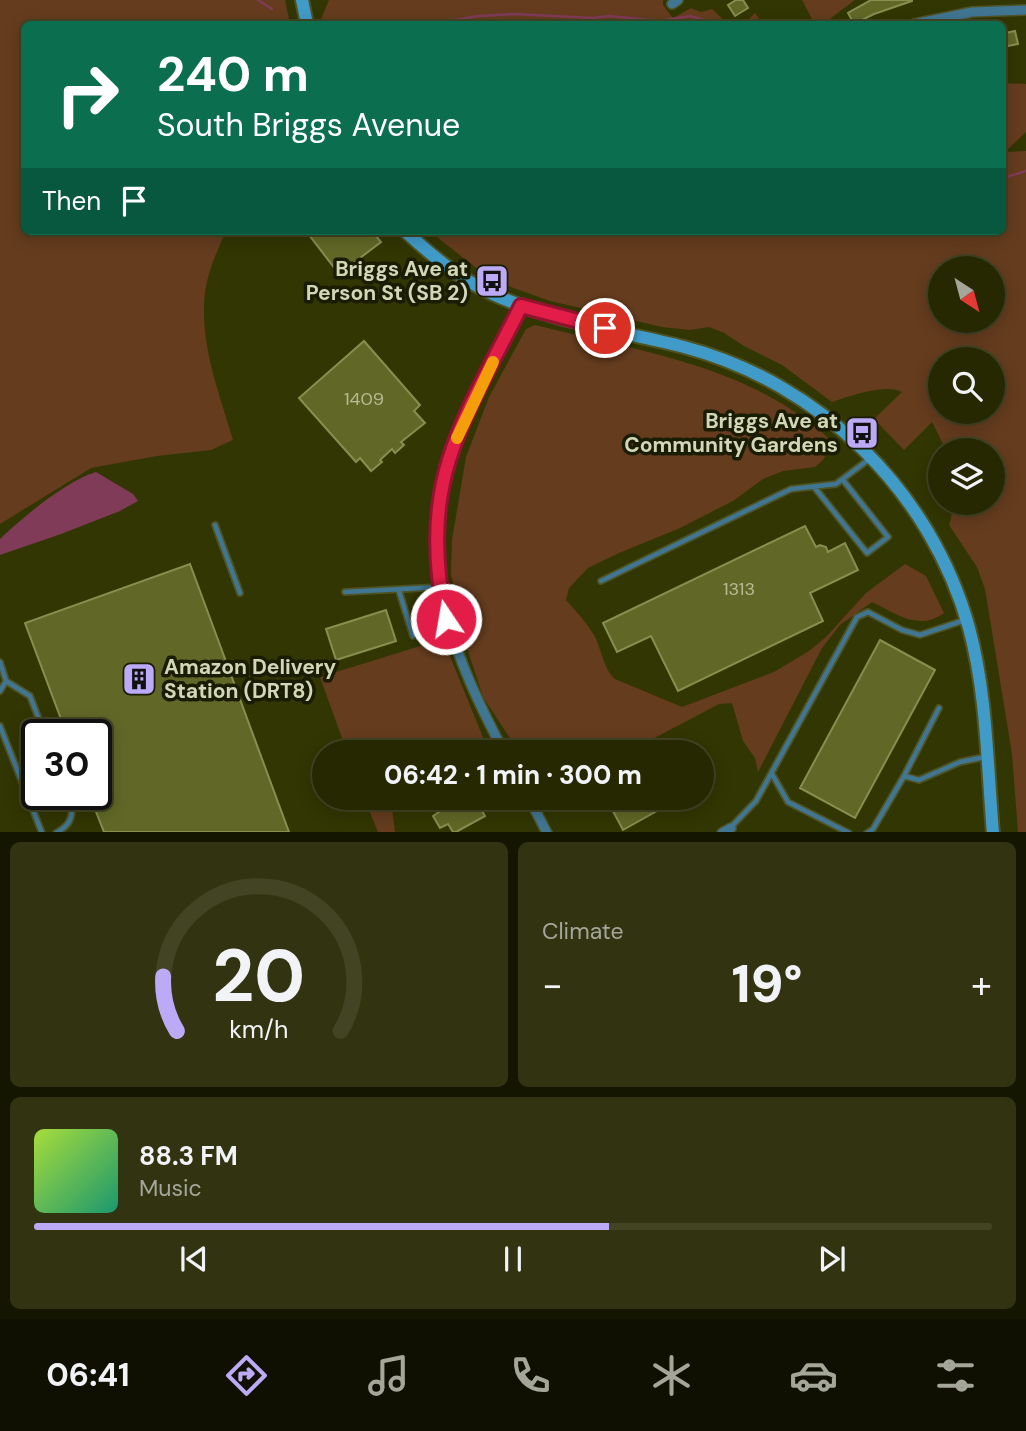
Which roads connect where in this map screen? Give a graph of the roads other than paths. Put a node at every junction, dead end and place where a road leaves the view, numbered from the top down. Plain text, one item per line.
1 (302, 0) edge
2 (1002, 5) edge
3 (1026, 10) edge
4 (306, 21) edge
5 (928, 21) edge
6 (410, 235) edge
7 (521, 306) junction
8 (872, 458) junction
9 (843, 480) junction
10 (815, 488) junction
11 (215, 526) dead end
12 (601, 581) dead end
13 (440, 587) junction
14 (399, 591) junction
15 (345, 592) dead end
16 (240, 593) dead end
17 (966, 620) junction
18 (413, 636) dead end
19 (0, 662) edge
20 (6, 681) junction
21 (0, 691) edge
22 (939, 708) dead end
23 (39, 719) edge
24 (0, 726) edge
25 (498, 740) edge
26 (986, 757) junction
27 (772, 773) junction
28 (904, 776) junction
29 (71, 810) edge
30 (535, 810) edge
31 (726, 830) edge
32 (42, 832) edge
33 (56, 832) edge
34 (547, 832) edge
35 (849, 832) edge
36 (867, 832) edge
37 (993, 832) edge

1 - 4 street
2 - 3 street
2 - 5 street
6 - 7 street
7 - 8 street
7 - 13 street
8 - 9 lane
8 - 17 street
9 - 10 lane
9 - 10 lane
10 - 12 lane
11 - 16 lane
13 - 14 lane
13 - 25 street
14 - 15 lane
14 - 18 lane
17 - 26 street
17 - 27 lane
19 - 20 lane
20 - 21 lane
20 - 23 lane
22 - 28 lane
24 - 32 lane
26 - 28 lane
26 - 37 street
27 - 31 lane
27 - 35 lane
28 - 36 lane
29 - 33 lane
30 - 34 street

